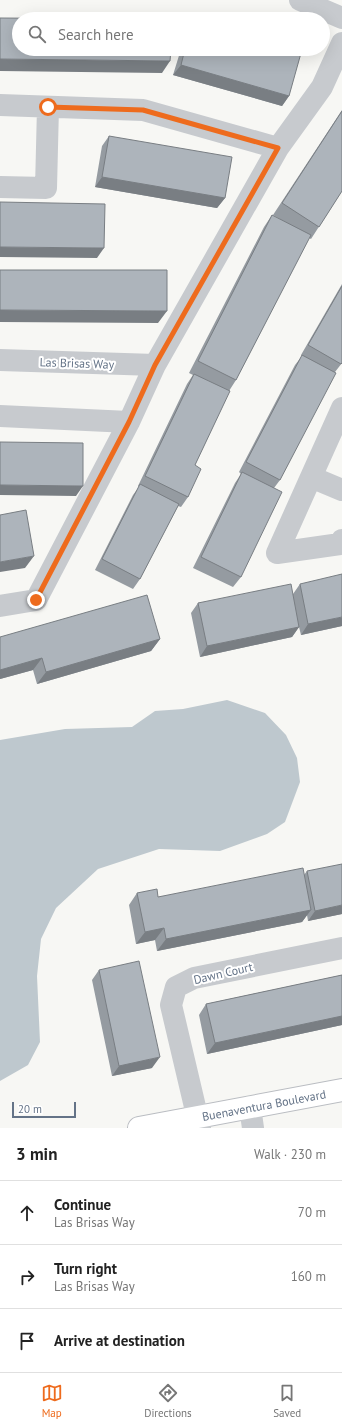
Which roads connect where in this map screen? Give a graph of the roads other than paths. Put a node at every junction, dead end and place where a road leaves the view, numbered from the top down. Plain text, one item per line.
1 (300, 0) edge
2 (328, 12) edge
3 (330, 13) edge
4 (342, 18) edge
5 (342, 43) edge
6 (0, 105) edge
7 (48, 107) junction
8 (278, 148) junction
9 (0, 187) edge
10 (0, 360) edge
11 (155, 365) junction
12 (342, 408) edge
13 (0, 416) edge
14 (129, 422) junction
15 (311, 477) junction
16 (342, 490) edge
17 (342, 540) edge
18 (0, 606) edge
19 (342, 948) edge
20 (342, 1090) edge
21 (251, 1118) edge
22 (198, 1122) edge
23 (139, 1128) edge

1 - 2 street
3 - 4 street
5 - 8 street
6 - 7 street
7 - 8 street
7 - 9 street
8 - 11 street
10 - 11 street, Las Brisas Way
11 - 14 street
12 - 15 street
13 - 14 street
14 - 18 street
15 - 16 street
15 - 17 street
19 - 22 street, Dawn Court
20 - 21 main road, Buenaventura Boulevard
21 - 22 main road, Buenaventura Boulevard
22 - 23 main road, Buenaventura Boulevard

